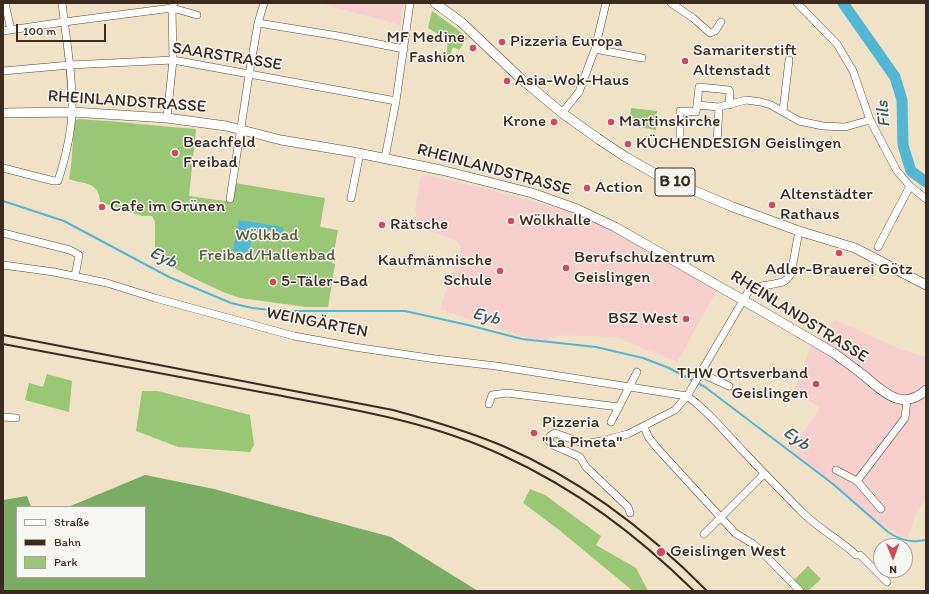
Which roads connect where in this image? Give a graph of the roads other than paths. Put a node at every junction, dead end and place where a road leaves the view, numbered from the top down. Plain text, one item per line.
1 (6, 3) edge
2 (62, 3) edge
3 (264, 3) edge
4 (410, 3) edge
5 (435, 3) edge
6 (606, 3) edge
7 (671, 3) edge
8 (797, 3) edge
9 (173, 5) edge
10 (196, 14) dead end
11 (64, 22) junction
12 (721, 22) dead end
13 (258, 23) junction
14 (7, 31) edge
15 (404, 48) junction
16 (595, 50) junction
17 (642, 58) dead end
18 (173, 60) junction
19 (789, 60) dead end
20 (70, 65) junction
21 (3, 71) edge
22 (249, 75) junction
23 (396, 101) junction
24 (696, 105) junction
25 (729, 105) junction
26 (719, 107) junction
27 (783, 111) junction
28 (72, 112) junction
29 (3, 113) edge
30 (562, 113) junction
31 (167, 118) junction
32 (870, 120) junction
33 (240, 130) junction
34 (680, 138) dead end
35 (717, 143) dead end
36 (360, 153) junction
37 (385, 158) junction
38 (3, 168) edge
39 (910, 186) junction
40 (351, 198) dead end
41 (230, 199) dead end
42 (926, 199) edge
43 (799, 231) junction
44 (3, 233) edge
45 (878, 247) dead end
46 (3, 266) edge
47 (75, 276) junction
48 (926, 285) edge
49 (744, 300) junction
50 (637, 372) dead end
51 (699, 375) junction
52 (730, 386) dead end
53 (630, 388) junction
54 (926, 390) edge
55 (688, 393) junction
56 (907, 400) junction
57 (489, 404) dead end
58 (620, 407) junction
59 (3, 417) edge
60 (16, 418) dead end
61 (611, 422) dead end
62 (644, 427) junction
63 (836, 470) dead end
64 (764, 474) junction
65 (857, 481) junction
66 (881, 509) dead end
67 (630, 513) dead end
68 (721, 518) junction
69 (704, 534) dead end
70 (887, 582) dead end
71 (800, 591) edge

1 - 14 street
2 - 11 street
3 - 13 street
4 - 15 street
5 - 30 main road, B 10
6 - 16 street
7 - 12 street
8 - 32 street
9 - 10 street
9 - 11 street
9 - 18 street
11 - 14 street
11 - 20 street
13 - 15 street
13 - 22 street
15 - 23 street
16 - 17 street
16 - 30 street
18 - 20 street, SAARSTRASSE
18 - 22 street, SAARSTRASSE
18 - 31 street
19 - 27 street
20 - 21 street, SAARSTRASSE
20 - 28 street
22 - 23 street, SAARSTRASSE
22 - 33 street
23 - 37 street
24 - 25 street
24 - 26 street
24 - 34 street
25 - 26 street
25 - 27 street
26 - 35 street
27 - 32 street
28 - 29 main road, RHEINLANDSTRASSE
28 - 31 main road, RHEINLANDSTRASSE
28 - 38 street
30 - 43 main road, B 10
31 - 33 main road, RHEINLANDSTRASSE
32 - 39 street
33 - 36 main road, RHEINLANDSTRASSE
33 - 41 street
36 - 37 main road, RHEINLANDSTRASSE
36 - 40 street
37 - 49 main road, RHEINLANDSTRASSE
39 - 42 street
39 - 45 street
43 - 48 main road, B 10
43 - 49 street
44 - 47 street
46 - 47 street, WEINGÄRTEN
47 - 53 street, WEINGÄRTEN
49 - 51 street
49 - 56 main road, RHEINLANDSTRASSE
50 - 53 street
51 - 52 street
51 - 55 street
53 - 55 street, WEINGÄRTEN
53 - 58 street
54 - 56 main road
55 - 62 street
55 - 64 street
56 - 65 street
57 - 58 street
58 - 61 street
59 - 60 street
62 - 67 street
62 - 68 street
63 - 65 street
64 - 68 street
64 - 70 street
65 - 66 street
68 - 69 street
68 - 71 street

